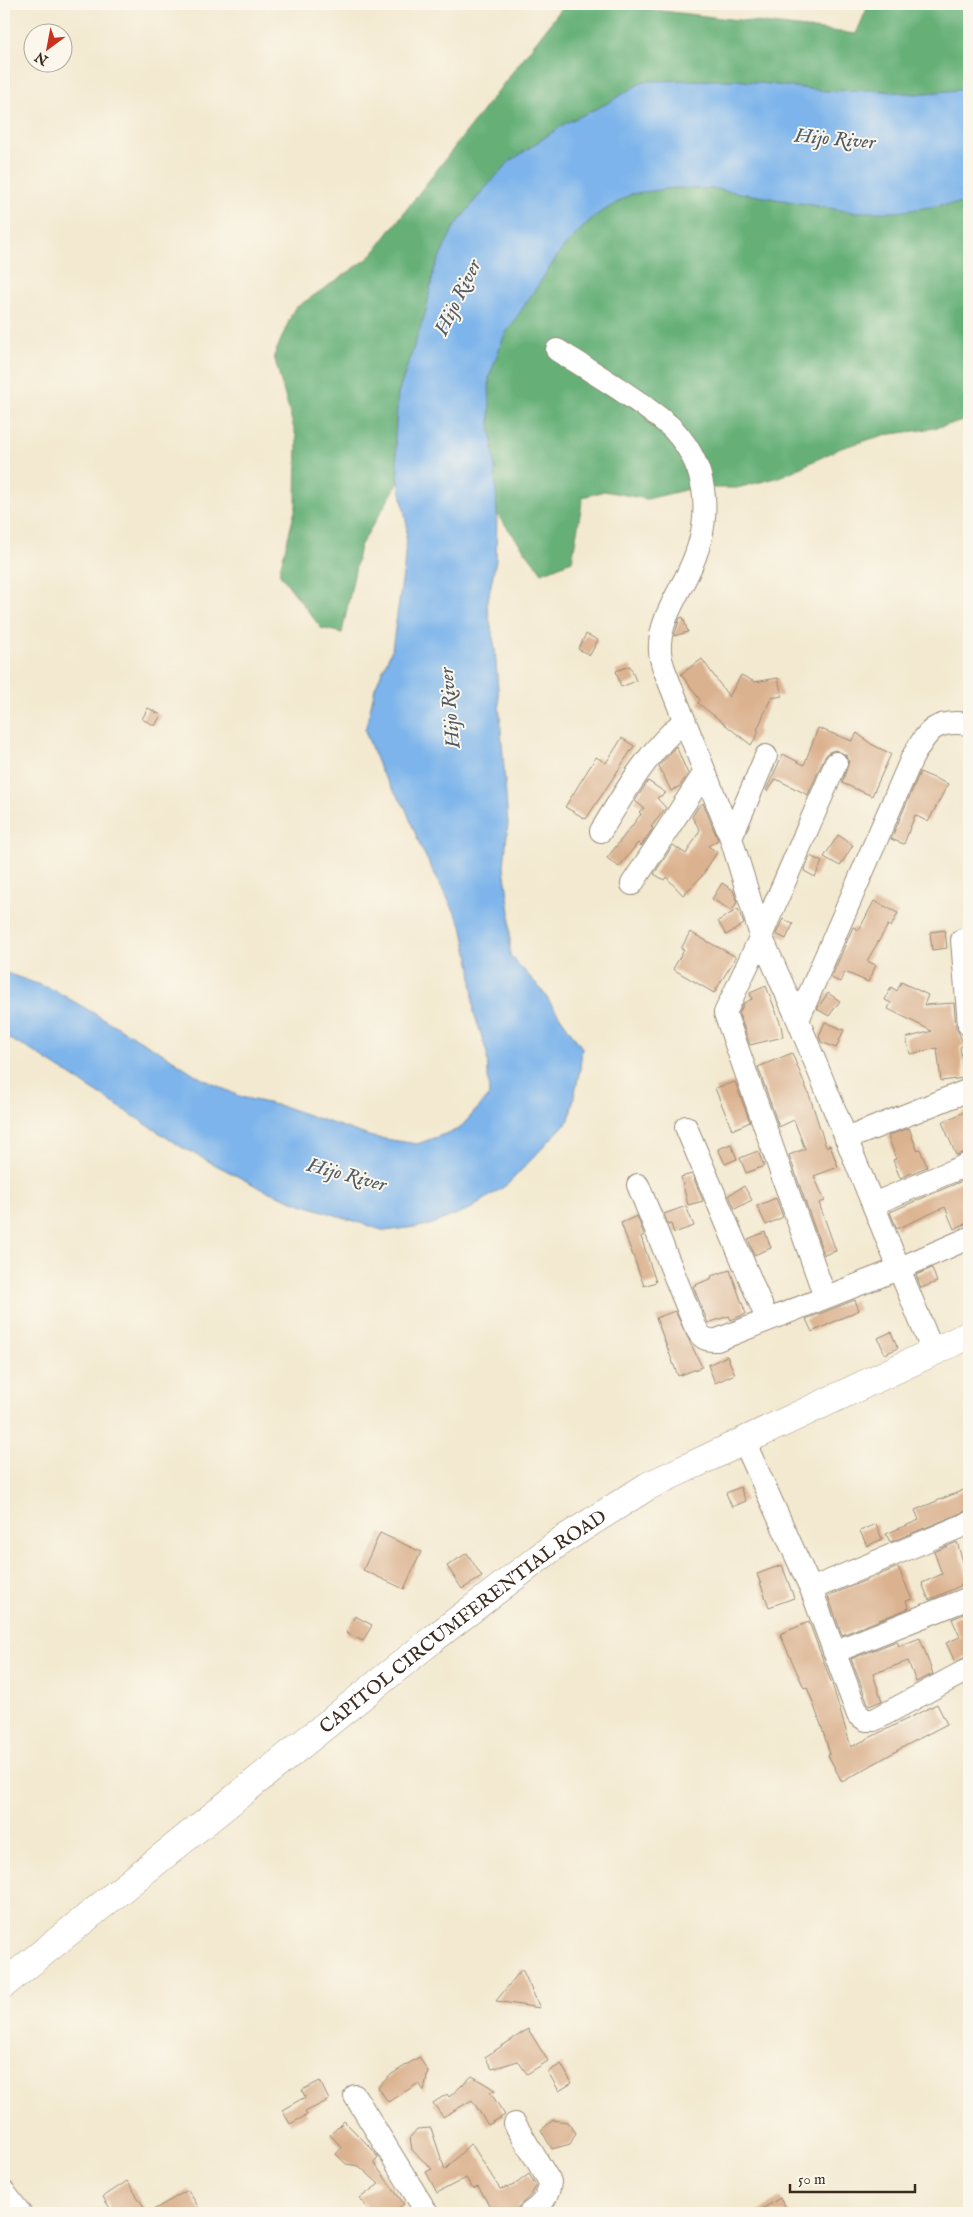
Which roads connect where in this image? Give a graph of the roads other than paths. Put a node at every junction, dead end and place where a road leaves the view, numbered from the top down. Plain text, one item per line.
1 (557, 350) dead end
2 (684, 721) junction
3 (969, 724) edge
4 (766, 756) dead end
5 (836, 763) dead end
6 (704, 772) junction
7 (601, 831) dead end
8 (731, 838) junction
9 (632, 884) dead end
10 (761, 936) junction
11 (962, 940) dead end
12 (798, 1020) junction
13 (969, 1025) edge
14 (969, 1090) edge
15 (686, 1127) dead end
16 (846, 1139) junction
17 (969, 1164) edge
18 (638, 1185) dead end
19 (872, 1204) junction
20 (969, 1238) edge
21 (898, 1269) junction
22 (825, 1297) junction
23 (767, 1319) junction
24 (969, 1335) edge
25 (933, 1352) junction
26 (744, 1440) junction
27 (969, 1522) edge
28 (811, 1589) junction
29 (969, 1598) edge
30 (834, 1652) junction
31 (969, 1669) edge
32 (4, 1984) edge
33 (355, 2096) dead end
34 (515, 2124) dead end
35 (4, 2192) edge
36 (20, 2213) edge
37 (426, 2213) edge
38 (530, 2213) edge

1 - 2 street
2 - 6 street
2 - 7 street
3 - 12 street
4 - 8 street
5 - 10 street
6 - 8 street
6 - 9 street
8 - 10 street
10 - 12 street
10 - 22 street
11 - 13 street
12 - 16 street
14 - 16 street
15 - 23 street
16 - 19 street
17 - 19 street
18 - 23 street
19 - 21 street
20 - 21 street
21 - 22 street
21 - 25 street
22 - 23 street
24 - 25 main road, CAPITOL CIRCUMFERENTIAL ROAD
25 - 26 main road, CAPITOL CIRCUMFERENTIAL ROAD
26 - 28 street
26 - 32 main road, CAPITOL CIRCUMFERENTIAL ROAD
27 - 28 street
28 - 30 street
29 - 30 street
30 - 31 street
33 - 37 street
34 - 38 street
35 - 36 street

